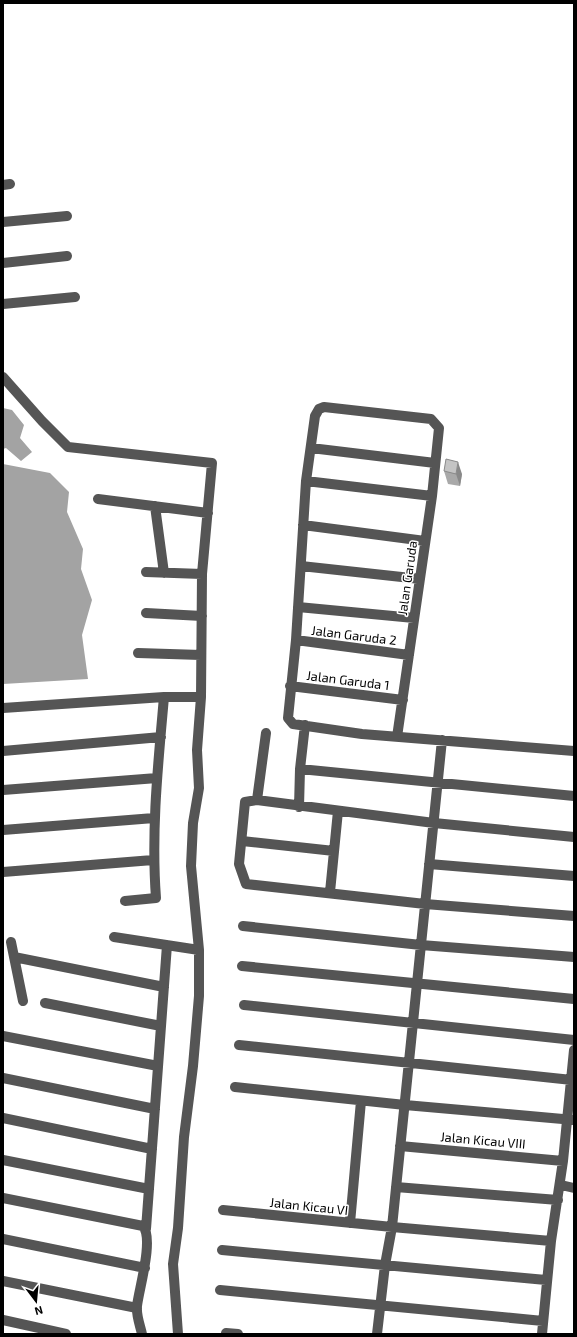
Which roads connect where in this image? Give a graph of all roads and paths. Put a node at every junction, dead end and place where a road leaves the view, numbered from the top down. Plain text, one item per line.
1 (67, 216) dead end
2 (3, 222) edge
3 (67, 256) dead end
4 (3, 263) edge
5 (75, 297) dead end
6 (3, 304) edge
7 (3, 377) edge
8 (311, 448) junction
9 (435, 463) junction
10 (306, 481) junction
11 (432, 496) junction
12 (98, 499) dead end
13 (155, 506) junction
14 (208, 513) junction
15 (303, 525) junction
16 (425, 541) junction
17 (301, 566) junction
18 (146, 572) dead end
19 (164, 572) junction
20 (202, 574) junction
21 (420, 579) junction
22 (298, 607) junction
23 (146, 613) dead end
24 (202, 616) junction
25 (414, 618) junction
26 (296, 640) junction
27 (138, 653) dead end
28 (201, 655) junction
29 (409, 655) junction
30 (290, 686) junction
31 (201, 697) junction
32 (164, 698) junction
33 (402, 700) junction
34 (3, 708) edge
35 (305, 725) junction
36 (266, 733) dead end
37 (161, 737) junction
38 (397, 737) junction
39 (442, 740) junction
40 (3, 751) edge
41 (574, 751) edge
42 (300, 769) junction
43 (157, 778) junction
44 (438, 783) junction
45 (3, 790) edge
46 (574, 796) edge
47 (257, 800) junction
48 (299, 807) junction
49 (338, 811) junction
50 (154, 818) junction
51 (434, 823) junction
52 (3, 830) edge
53 (574, 837) edge
54 (242, 841) junction
55 (334, 851) junction
56 (153, 860) junction
57 (430, 864) junction
58 (3, 872) edge
59 (574, 876) edge
60 (330, 892) junction
61 (125, 901) dead end
62 (425, 904) junction
63 (574, 916) edge
64 (243, 926) dead end
65 (114, 937) dead end
66 (11, 942) dead end
67 (167, 945) junction
68 (421, 945) junction
69 (199, 950) junction
70 (14, 956) junction
71 (574, 957) edge
72 (242, 966) dead end
73 (417, 984) junction
74 (164, 987) junction
75 (574, 999) edge
76 (23, 1001) dead end
77 (45, 1003) dead end
78 (244, 1005) dead end
79 (413, 1024) junction
80 (161, 1026) junction
81 (3, 1036) edge
82 (574, 1040) edge
83 (239, 1045) dead end
84 (574, 1050) edge
85 (409, 1064) junction
86 (158, 1066) junction
87 (3, 1078) edge
88 (572, 1080) junction
89 (235, 1087) dead end
90 (361, 1101) junction
91 (404, 1105) junction
92 (155, 1109) junction
93 (3, 1118) edge
94 (570, 1119) edge
95 (400, 1146) junction
96 (152, 1149) junction
97 (3, 1160) edge
98 (563, 1161) junction
99 (560, 1185) junction
100 (396, 1187) junction
101 (574, 1188) edge
102 (149, 1189) junction
103 (3, 1198) edge
104 (558, 1200) junction
105 (223, 1210) dead end
106 (350, 1223) junction
107 (392, 1227) junction
108 (146, 1229) junction
109 (3, 1239) edge
110 (551, 1241) junction
111 (222, 1250) dead end
112 (385, 1265) junction
113 (145, 1268) junction
114 (546, 1280) junction
115 (3, 1281) edge
116 (220, 1290) dead end
117 (380, 1306) junction
118 (137, 1308) junction
119 (3, 1320) edge
120 (543, 1321) junction
121 (226, 1333) edge
122 (66, 1334) edge
123 (142, 1334) edge
124 (178, 1334) edge
125 (238, 1334) edge
126 (376, 1334) edge
127 (542, 1334) edge

1 - 2 street
3 - 4 street
5 - 6 street
7 - 14 street
8 - 9 street
8 - 9 street, Jalan Garuda
8 - 10 street
9 - 11 street, Jalan Garuda
10 - 11 street
10 - 15 street
11 - 16 street, Jalan Garuda
12 - 13 street
13 - 14 street
13 - 19 street
14 - 20 street
15 - 16 street
15 - 17 street
16 - 21 street, Jalan Garuda
17 - 21 street
17 - 22 street
18 - 19 street
19 - 20 street
20 - 24 street
21 - 25 street, Jalan Garuda
22 - 25 street
22 - 26 street
23 - 24 street
24 - 28 street
25 - 29 street, Jalan Garuda
26 - 29 street, Jalan Garuda 2
26 - 30 street
27 - 28 street
28 - 31 street
29 - 33 street, Jalan Garuda
30 - 33 street, Jalan Garuda 1
30 - 35 street
31 - 32 street
31 - 69 street
32 - 34 street
32 - 37 street
33 - 38 street, Jalan Garuda
35 - 38 street
35 - 42 street
36 - 47 street
37 - 40 street
37 - 43 street
38 - 39 street
39 - 41 street
39 - 44 street
42 - 44 street
42 - 48 street
43 - 45 street
43 - 50 street
44 - 46 street
44 - 51 street
47 - 48 street
47 - 54 street
48 - 49 street
49 - 51 street
49 - 55 street
50 - 52 street
50 - 56 street
51 - 53 street
51 - 57 street
54 - 55 street
54 - 60 street
55 - 60 street
56 - 58 street
56 - 61 street
57 - 59 street
57 - 62 street
60 - 62 street
62 - 63 street
62 - 68 street
64 - 68 street
65 - 67 street
66 - 70 street
67 - 69 street
67 - 74 street
68 - 71 street
68 - 73 street
69 - 124 street
70 - 74 street
70 - 76 street
72 - 73 street
73 - 75 street
73 - 79 street
74 - 80 street
77 - 80 street
78 - 79 street
79 - 82 street
79 - 85 street
80 - 86 street
81 - 86 street
83 - 85 street
84 - 88 street
85 - 88 street
85 - 91 street
86 - 92 street
87 - 92 street
88 - 94 street
89 - 90 street
90 - 91 street
90 - 106 street
91 - 94 street
91 - 95 street
92 - 96 street
93 - 96 street
94 - 98 street
95 - 98 street, Jalan Kicau VIII
95 - 100 street
96 - 102 street
97 - 102 street
98 - 99 street
99 - 101 street
99 - 104 street
100 - 104 street
100 - 107 street
102 - 108 street
103 - 108 street
104 - 110 street
105 - 106 street, Jalan Kicau VI
106 - 107 street, Jalan Kicau VI
107 - 110 street, Jalan Kicau VI
107 - 112 street
108 - 113 street
109 - 113 street
110 - 114 street
111 - 112 street
112 - 114 street
112 - 117 street
113 - 118 street
114 - 120 street
115 - 118 street
116 - 117 street
117 - 120 street
117 - 126 street
118 - 123 street
119 - 122 street
120 - 127 street
121 - 125 street

